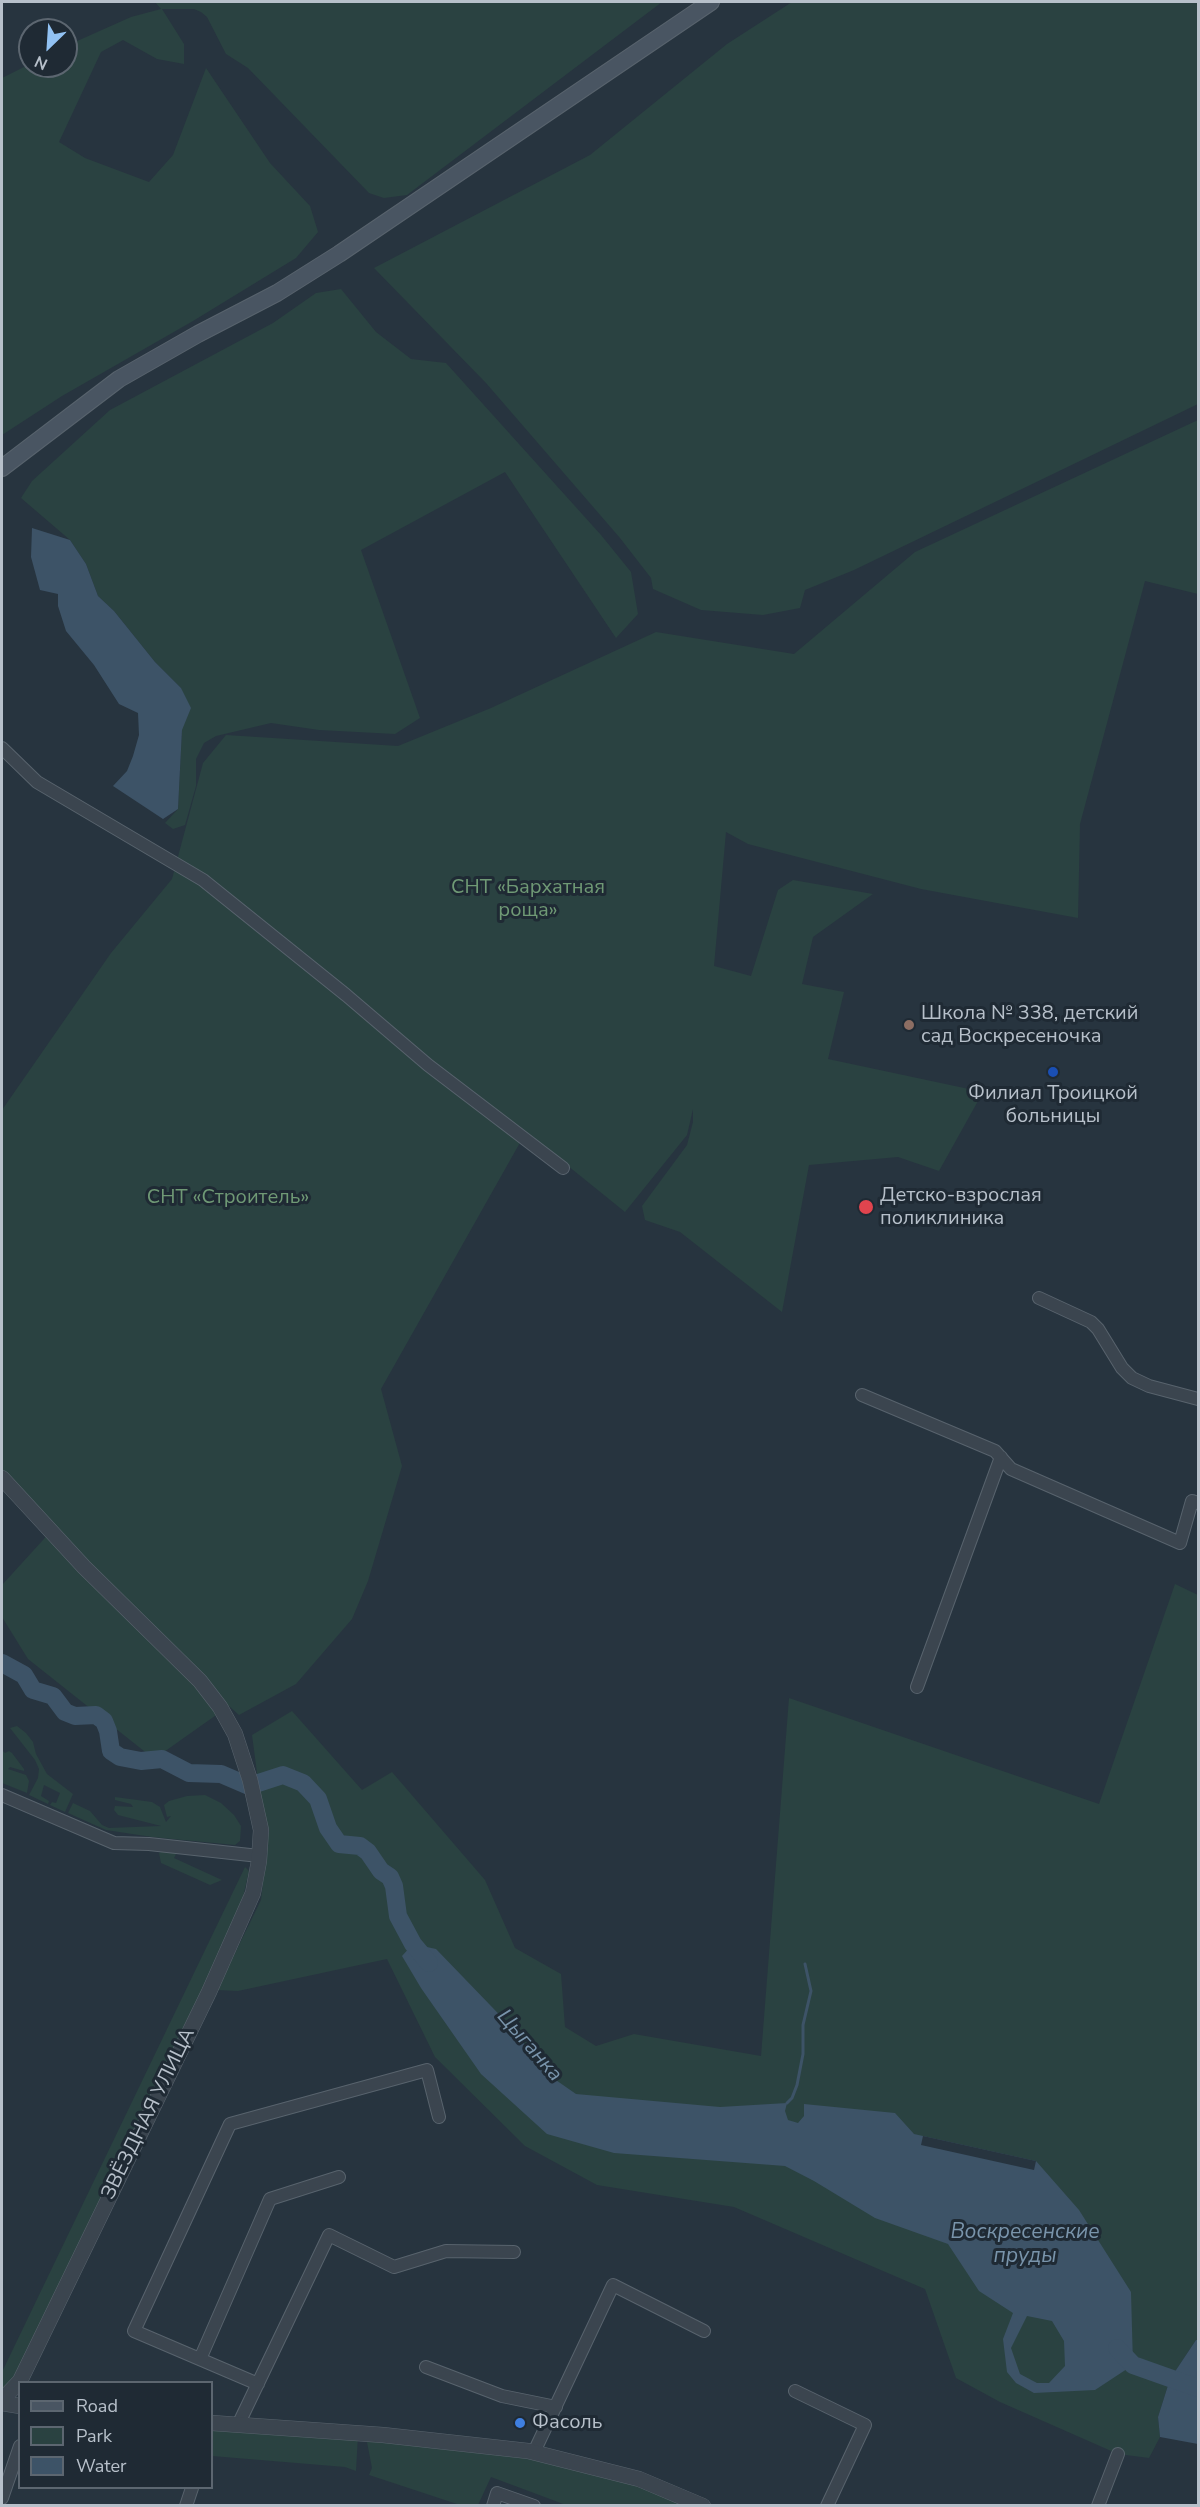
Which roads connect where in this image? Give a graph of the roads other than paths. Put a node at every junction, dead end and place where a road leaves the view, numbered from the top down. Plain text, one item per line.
1 (711, 2) edge
2 (2, 468) edge
3 (2, 748) edge
4 (563, 1167) dead end
5 (1038, 1298) dead end
6 (862, 1395) dead end
7 (1198, 1399) edge
8 (1000, 1457) junction
9 (2, 1478) edge
10 (1198, 1503) edge
11 (917, 1687) dead end
12 (2, 1795) edge
13 (259, 1856) junction
14 (439, 2117) dead end
15 (339, 2177) dead end
16 (514, 2252) dead end
17 (704, 2331) dead end
18 (200, 2359) junction
19 (426, 2367) dead end
20 (20, 2381) edge
21 (18, 2384) edge
22 (258, 2384) junction
23 (795, 2391) dead end
24 (2, 2402) edge
25 (18, 2406) edge
26 (556, 2407) junction
27 (213, 2424) edge
28 (238, 2425) junction
29 (18, 2452) edge
30 (534, 2452) junction
31 (1118, 2454) dead end
32 (191, 2489) edge
33 (2, 2498) edge
34 (495, 2499) edge
35 (186, 2505) edge
36 (534, 2505) edge
37 (703, 2505) edge
38 (827, 2505) edge
39 (1098, 2505) edge

1 - 2 main road
3 - 4 street
5 - 7 street
6 - 8 street
8 - 10 street
8 - 11 street
9 - 13 street, ЗВЁЗДНАЯ УЛИЦА
12 - 13 street
13 - 20 street, ЗВЁЗДНАЯ УЛИЦА
14 - 18 street
15 - 18 street
16 - 22 street
17 - 26 street
18 - 22 street
19 - 26 street
21 - 24 street, ЗВЁЗДНАЯ УЛИЦА
22 - 28 street
23 - 38 street
24 - 25 street, ЗВЁЗДНАЯ УЛИЦА
26 - 30 street
27 - 28 street
28 - 30 street
29 - 33 street
30 - 37 street
31 - 39 street
32 - 35 street
34 - 36 street

